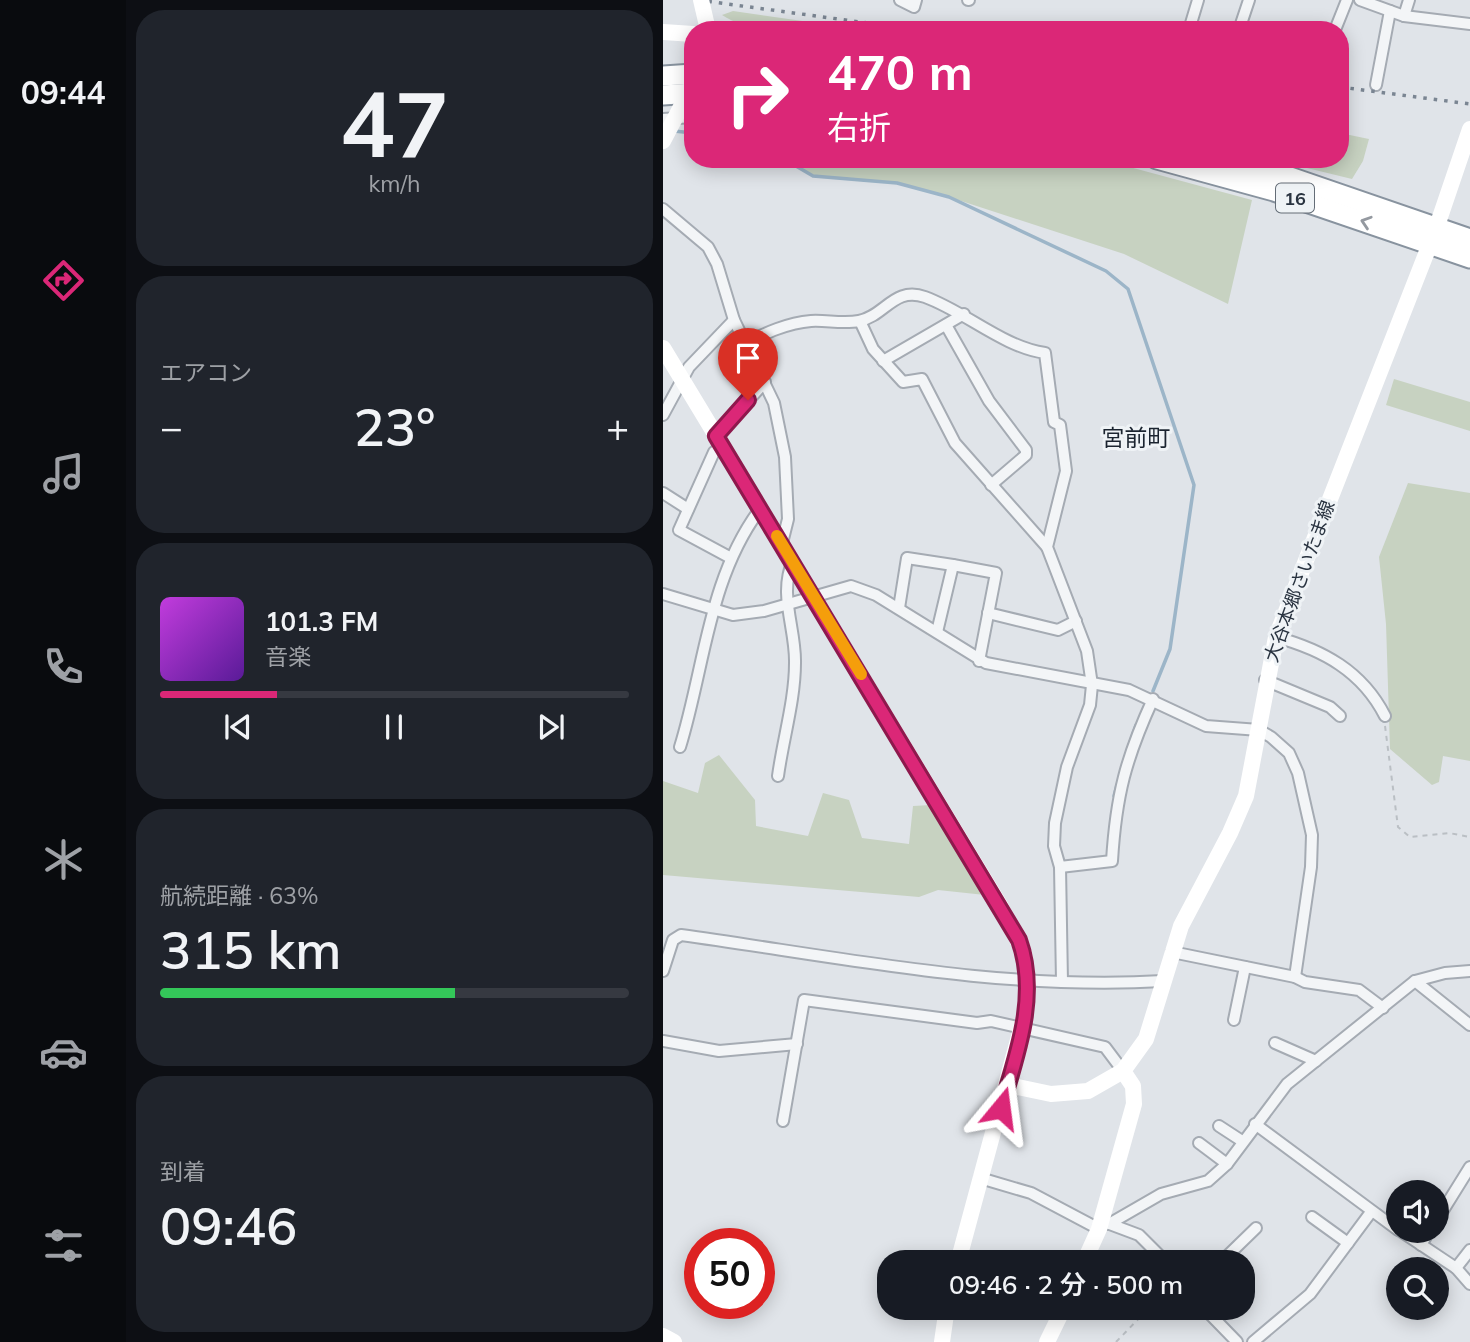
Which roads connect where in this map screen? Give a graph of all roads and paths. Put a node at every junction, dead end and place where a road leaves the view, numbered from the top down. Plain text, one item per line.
1 (701, 0) edge
2 (900, 0) edge
3 (916, 0) edge
4 (1199, 0) edge
5 (1249, 0) edge
6 (1347, 0) edge
7 (1360, 0) edge
8 (1409, 0) edge
9 (1389, 11) junction
10 (1404, 16) junction
11 (706, 21) edge
12 (1192, 21) edge
13 (1242, 21) edge
14 (1339, 21) edge
15 (1470, 24) edge
16 (663, 32) edge
17 (684, 33) edge
18 (676, 84) edge
19 (1376, 85) dead end
20 (684, 118) edge
21 (663, 119) edge
22 (1470, 129) edge
23 (663, 141) edge
24 (1190, 168) edge
25 (1252, 168) edge
26 (663, 209) edge
27 (1434, 235) junction
28 (1470, 239) edge
29 (1470, 258) edge
30 (964, 314) junction
31 (734, 320) junction
32 (860, 321) junction
33 (946, 325) junction
34 (745, 343) junction
35 (663, 348) edge
36 (883, 361) junction
37 (681, 379) junction
38 (765, 382) junction
39 (663, 415) edge
40 (719, 441) junction
41 (991, 485) junction
42 (663, 493) edge
43 (688, 509) junction
44 (760, 509) junction
45 (782, 543) junction
46 (1047, 547) junction
47 (731, 558) junction
48 (793, 561) junction
49 (953, 565) junction
50 (663, 594) edge
51 (813, 595) junction
52 (788, 603) junction
53 (899, 608) junction
54 (712, 610) junction
55 (988, 613) junction
56 (1076, 621) junction
57 (938, 632) junction
58 (1275, 638) junction
59 (979, 661) junction
60 (1266, 680) junction
61 (1092, 685) junction
62 (1153, 699) junction
63 (1340, 716) dead end
64 (1385, 716) joint
65 (1259, 730) junction
66 (680, 747) dead end
67 (777, 776) dead end
68 (1470, 837) edge
69 (1060, 867) junction
70 (1172, 952) junction
71 (1245, 967) junction
72 (663, 971) edge
73 (1470, 971) edge
74 (1295, 977) junction
75 (1163, 981) junction
76 (1415, 981) junction
77 (1028, 982) junction
78 (1062, 982) junction
79 (1383, 1008) junction
80 (1234, 1020) dead end
81 (1470, 1025) edge
82 (1023, 1028) junction
83 (663, 1041) edge
84 (1275, 1043) dead end
85 (797, 1044) junction
86 (1316, 1061) junction
87 (1123, 1071) junction
88 (1008, 1085) junction
89 (783, 1121) dead end
90 (1255, 1124) junction
91 (1219, 1126) dead end
92 (1242, 1141) junction
93 (1199, 1143) dead end
94 (1227, 1164) junction
95 (1470, 1167) edge
96 (980, 1178) junction
97 (1449, 1201) edge
98 (1371, 1212) junction
99 (1312, 1217) dead end
100 (1386, 1222) edge
101 (1103, 1224) junction
102 (1256, 1228) dead end
103 (1418, 1243) edge
104 (1348, 1244) junction
105 (1421, 1245) joint
106 (961, 1250) edge
107 (1090, 1250) edge
108 (1154, 1250) edge
109 (1233, 1250) edge
110 (1470, 1250) edge
111 (1456, 1269) junction
112 (1470, 1284) edge
113 (945, 1320) edge
114 (1058, 1320) edge
115 (1137, 1320) edge
116 (1216, 1320) edge
117 (663, 1336) edge
118 (674, 1342) edge
119 (942, 1342) edge
120 (1047, 1342) edge
121 (1116, 1342) edge
122 (1237, 1342) edge
123 (1253, 1342) edge

1 - 11 main road, bridge
2 - 3 street
4 - 12 street
5 - 13 street
6 - 14 street
7 - 9 street
8 - 10 street
9 - 10 street
9 - 19 street
10 - 15 street
16 - 17 main road
18 - 23 main road, bridge
20 - 21 street
22 - 27 main road, 大谷本郷さいたま線
27 -> 24 highway, 16
25 - 27 highway, 16
26 - 31 street
27 - 28 highway, 16
27 - 29 highway, 16
27 - 58 main road, 大谷本郷さいたま線
30 - 32 street
30 - 33 street
30 - 46 street
31 - 34 street
31 - 37 street
32 - 34 street
32 - 36 street
33 - 36 street
33 - 41 street
34 - 38 street
35 - 37 main road
36 - 41 street
37 - 39 street
37 - 40 main road
38 - 40 street
38 - 45 street
40 - 43 street
40 - 44 main road
41 - 46 street
42 - 43 street
43 - 47 street
44 - 45 main road
44 - 47 street
45 - 48 main road
46 - 56 street
47 - 54 street
48 - 51 main road
48 - 52 street
49 - 53 street
49 - 55 street
49 - 57 street
50 - 54 street
51 - 52 street
51 - 53 street
51 - 77 main road
52 - 54 street
52 - 67 street
53 - 57 street
54 - 66 street
55 - 56 street
55 - 59 street
56 - 61 street
57 - 59 street
58 - 60 main road, 大谷本郷さいたま線
58 - 64 street
59 - 61 street
60 - 63 street
60 - 65 main road, 大谷本郷さいたま線
61 - 62 street
61 - 69 street
62 - 65 street
62 - 69 street
64 - 68 path
65 - 70 main road, 大谷本郷さいたま線
65 - 74 street
69 - 78 street
70 - 71 street
70 - 75 main road, 大谷本郷さいたま線
71 - 74 street
71 - 80 street
72 - 77 street
73 - 76 street
74 - 79 street
75 - 78 street
75 - 87 main road, 大谷本郷さいたま線
76 - 79 street
76 - 81 street
77 - 78 street
77 - 82 main road
79 - 86 street
82 - 85 street
82 - 87 street
82 - 88 main road
83 - 85 street
84 - 86 street
85 - 89 street
86 - 90 street
87 - 88 main road, 大谷本郷さいたま線
87 - 101 main road
88 - 96 main road
90 - 92 street
90 - 98 street
91 - 92 street
92 - 94 street
93 - 94 street
94 - 101 street
95 - 97 street
96 - 101 street
96 - 106 main road
98 - 100 street
98 - 104 street
99 - 104 street
101 - 107 main road
101 - 108 street
102 - 109 street
103 - 105 street
104 - 123 street
105 - 111 street
110 - 111 street
111 - 112 street
113 - 119 main road
114 - 120 main road
115 - 121 path
116 - 122 street
117 - 118 main road

